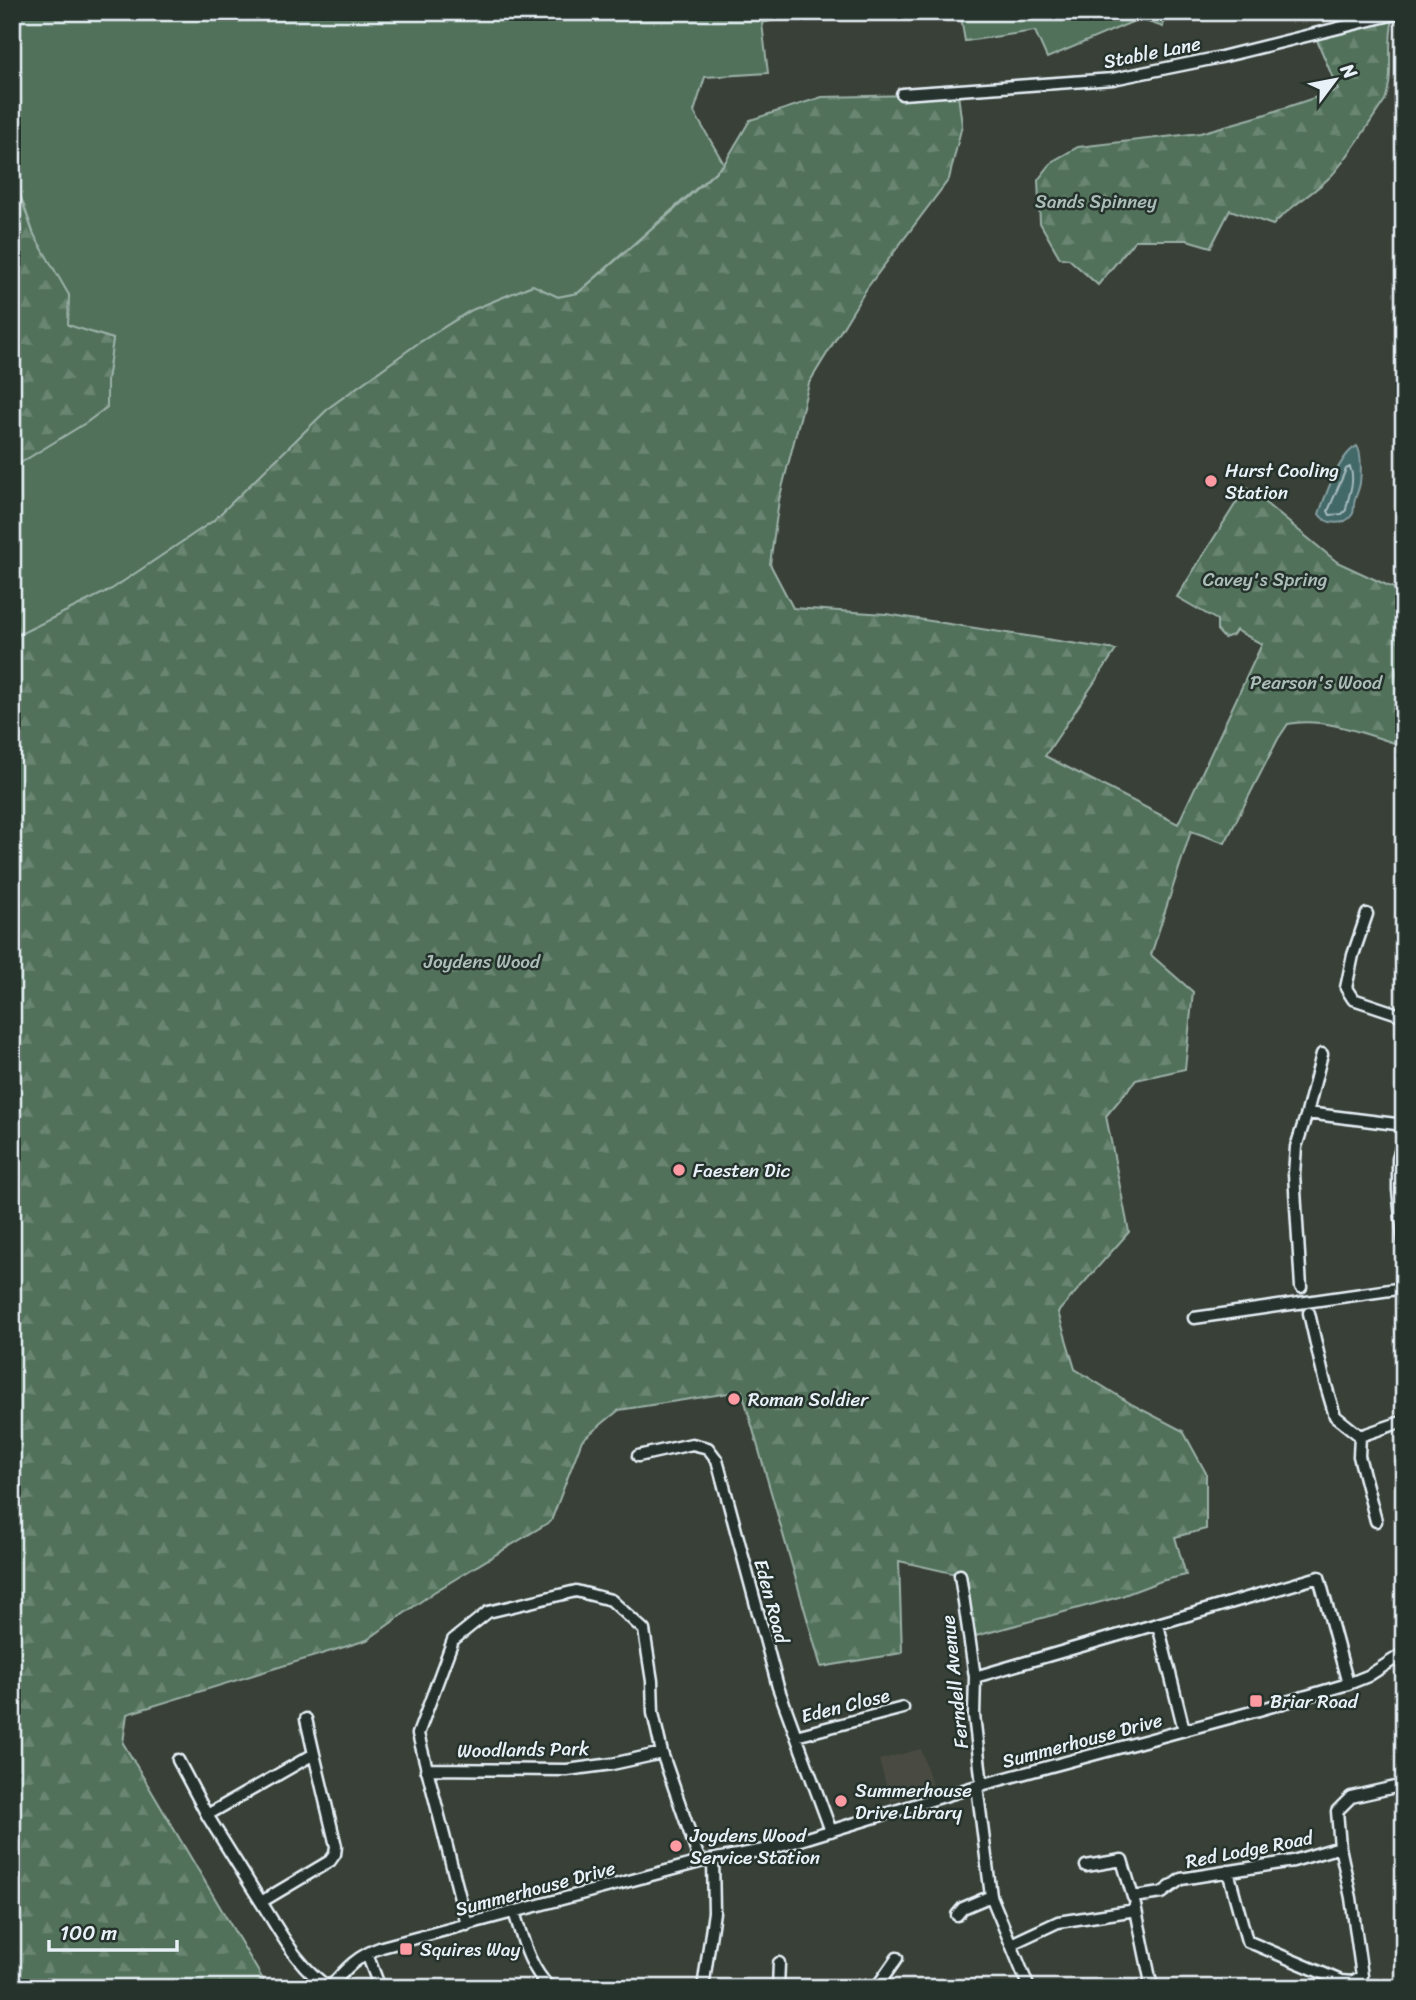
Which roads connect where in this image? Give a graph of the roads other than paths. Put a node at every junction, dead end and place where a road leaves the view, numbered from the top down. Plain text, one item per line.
1 (1403, 12) edge
2 (902, 94) dead end
3 (1367, 914) dead end
4 (1404, 1016) edge
5 (1322, 1055) dead end
6 (1307, 1113) junction
7 (1404, 1125) edge
8 (1404, 1137) edge
9 (1404, 1244) edge
10 (1301, 1287) dead end
11 (1404, 1288) edge
12 (1309, 1313) dead end
13 (1194, 1318) dead end
14 (1404, 1421) edge
15 (1360, 1437) junction
16 (638, 1456) dead end
17 (1376, 1521) dead end
18 (960, 1575) dead end
19 (1158, 1625) junction
20 (1404, 1653) edge
21 (975, 1677) junction
22 (1348, 1684) junction
23 (903, 1708) dead end
24 (306, 1719) dead end
25 (1184, 1730) junction
26 (796, 1736) junction
27 (662, 1753) junction
28 (314, 1754) junction
29 (178, 1760) dead end
30 (426, 1769) junction
31 (1404, 1785) edge
32 (980, 1786) junction
33 (207, 1815) junction
34 (831, 1831) junction
35 (1340, 1847) junction
36 (713, 1860) junction
37 (700, 1863) junction
38 (1086, 1866) dead end
39 (1228, 1871) junction
40 (991, 1896) junction
41 (1133, 1898) junction
42 (261, 1902) junction
43 (1136, 1910) junction
44 (514, 1912) junction
45 (957, 1915) dead end
46 (467, 1925) junction
47 (1011, 1944) junction
48 (367, 1954) junction
49 (897, 1958) dead end
50 (779, 1963) dead end
51 (330, 1988) edge
52 (380, 1988) edge
53 (550, 1988) edge
54 (703, 1988) edge
55 (778, 1988) edge
56 (876, 1988) edge
57 (1029, 1988) edge
58 (1152, 1988) edge

1 - 2 street, Stable Lane
3 - 4 street
5 - 6 street
6 - 7 street
6 - 10 street
8 - 9 street
11 - 13 street
12 - 15 street
14 - 15 street
15 - 17 street
16 - 26 street, Eden Road
18 - 21 street, Ferndell Avenue
19 - 21 street
19 - 22 street
19 - 25 street
20 - 22 street, Summerhouse Drive
21 - 32 street, Ferndell Avenue
22 - 25 street, Summerhouse Drive
23 - 26 street, Eden Close
24 - 28 street
25 - 32 street, Summerhouse Drive
26 - 34 street, Eden Road
27 - 30 street, Woodlands Park
27 - 30 street
27 - 37 street
28 - 33 street
28 - 42 street
29 - 33 street
30 - 46 street
31 - 35 street, Red Lodge Road
32 - 34 street, Summerhouse Drive
32 - 40 street, Ferndell Avenue
33 - 42 street
34 - 36 street, Summerhouse Drive
35 - 39 street, Red Lodge Road
35 - 39 street
36 - 37 street, Summerhouse Drive
36 - 54 street
37 - 44 street, Summerhouse Drive
38 - 41 street
39 - 41 street, Red Lodge Road
40 - 45 street
40 - 47 street, Ferndell Avenue
41 - 43 street
42 - 51 street
43 - 47 street
43 - 58 street
44 - 46 street, Summerhouse Drive
44 - 53 street
46 - 48 street, Summerhouse Drive
47 - 57 street, Ferndell Avenue
48 - 51 street, Summerhouse Drive
48 - 52 street
49 - 56 street
50 - 55 street

